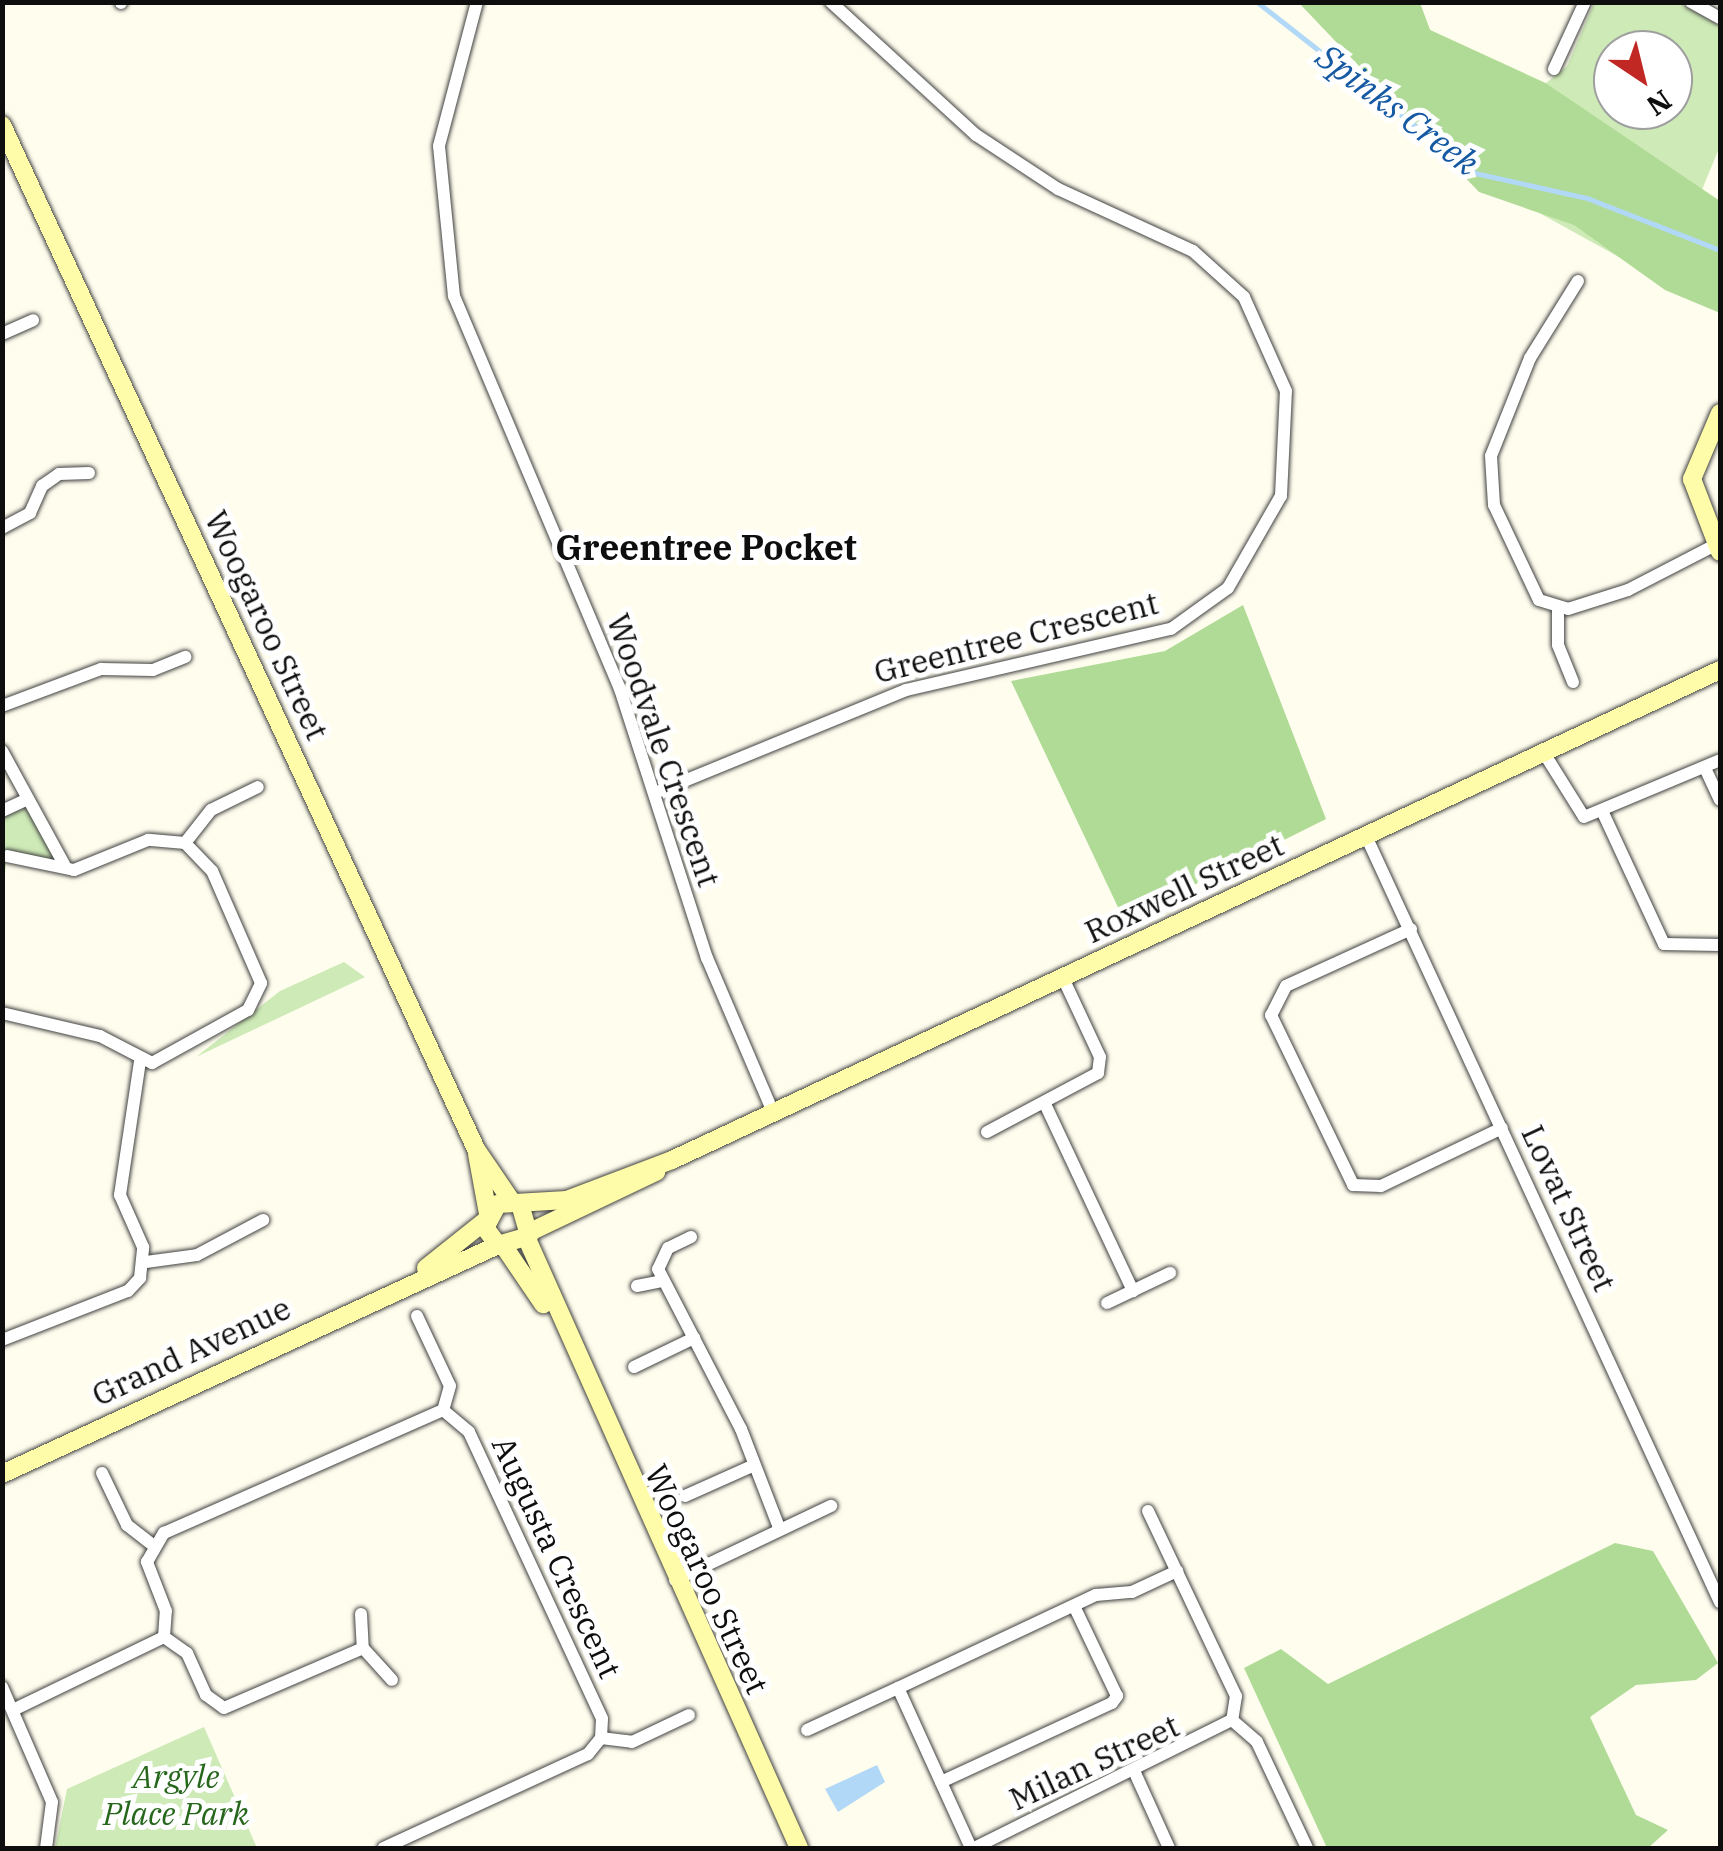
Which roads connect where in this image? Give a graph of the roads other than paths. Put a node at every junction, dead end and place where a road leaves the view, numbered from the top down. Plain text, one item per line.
1 (478, 2) edge
2 (831, 2) edge
3 (1584, 2) edge
4 (1691, 2) edge
5 (1720, 18) edge
6 (1554, 68) dead end
7 (2, 126) edge
8 (1578, 280) dead end
9 (32, 320) dead end
10 (2, 334) edge
11 (1720, 414) edge
12 (89, 473) dead end
13 (2, 528) edge
14 (1719, 548) edge
15 (1558, 610) junction
16 (185, 657) dead end
17 (1720, 670) edge
18 (1573, 682) dead end
19 (2, 706) edge
20 (2, 751) edge
21 (1544, 752) junction
22 (1720, 760) edge
23 (1705, 768) junction
24 (258, 787) dead end
25 (655, 793) junction
26 (26, 800) junction
27 (1720, 800) edge
28 (2, 811) edge
29 (1604, 815) junction
30 (1366, 836) junction
31 (185, 843) junction
32 (7, 856) dead end
33 (65, 866) junction
34 (1411, 929) junction
35 (1720, 945) edge
36 (1062, 978) junction
37 (2, 1013) edge
38 (140, 1061) junction
39 (1046, 1104) junction
40 (774, 1114) junction
41 (1502, 1128) junction
42 (987, 1132) dead end
43 (476, 1149) junction
44 (672, 1160) junction
45 (516, 1203) junction
46 (487, 1218) junction
47 (263, 1220) dead end
48 (528, 1236) junction
49 (691, 1237) dead end
50 (501, 1247) junction
51 (146, 1262) junction
52 (1170, 1274) dead end
53 (662, 1281) junction
54 (406, 1284) junction
55 (637, 1286) dead end
56 (1133, 1291) junction
57 (1107, 1303) dead end
58 (417, 1316) dead end
59 (562, 1334) junction
60 (694, 1338) junction
61 (2, 1340) edge
62 (634, 1366) dead end
63 (443, 1410) junction
64 (752, 1466) junction
65 (102, 1473) dead end
66 (2, 1474) edge
67 (686, 1496) dead end
68 (830, 1506) dead end
69 (1148, 1511) dead end
70 (780, 1530) junction
71 (151, 1544) junction
72 (1177, 1571) junction
73 (674, 1580) junction
74 (1720, 1602) edge
75 (1074, 1606) junction
76 (360, 1614) dead end
77 (164, 1637) junction
78 (364, 1648) junction
79 (392, 1680) dead end
80 (2, 1687) edge
81 (898, 1688) junction
82 (14, 1710) junction
83 (689, 1715) dead end
84 (1232, 1720) junction
85 (807, 1730) dead end
86 (601, 1738) junction
87 (1135, 1773) junction
88 (940, 1782) junction
89 (46, 1848) edge
90 (384, 1848) edge
91 (799, 1848) edge
92 (972, 1848) edge
93 (1169, 1848) edge
94 (1306, 1848) edge

1 - 25 street, Woodvale Crescent
2 - 25 street, Greentree Crescent
3 - 6 street
4 - 5 street
7 - 43 street, Woogaroo Street
8 - 15 street
9 - 10 street
11 - 14 street
12 - 13 street
14 - 15 street
15 - 18 street
16 - 19 street
17 - 21 street, Roxwell Street
20 - 26 street
21 - 29 street
21 - 30 street, Roxwell Street
22 - 23 street
23 - 27 street
23 - 29 street
24 - 31 street
25 - 40 street, Woodvale Crescent
26 - 28 street
26 - 33 street
29 - 35 street
30 - 34 street, Lovat Street
30 - 36 street, Roxwell Street
31 - 33 street
31 - 38 street
32 - 33 street
34 - 41 street, Lovat Street
34 - 41 street
36 - 39 street
36 - 40 street, Roxwell Street
37 - 38 street
38 - 51 street
39 - 42 street
39 - 56 street
40 - 44 street, Roxwell Street
41 - 74 street, Lovat Street
43 - 45 street, Woogaroo Street
43 - 46 street, Woogaroo Street
44 - 45 street, Roxwell Street
44 - 48 street, Roxwell Street
45 - 46 street
45 - 48 street, Woogaroo Street
46 - 50 street, Woogaroo Street
46 - 54 street, Grand Avenue
47 - 51 street
48 - 50 street
48 - 59 street, Woogaroo Street
49 - 53 street
50 - 54 street, Grand Avenue
50 - 59 street, Woogaroo Street
51 - 61 street
52 - 56 street
53 - 55 street
53 - 60 street
54 - 66 street, Grand Avenue
56 - 57 street
58 - 63 street
59 - 73 street, Woogaroo Street
60 - 62 street
60 - 64 street
63 - 71 street
63 - 86 street, Augusta Crescent
64 - 67 street
64 - 70 street
65 - 71 street
68 - 70 street
69 - 72 street
70 - 73 street
71 - 77 street
72 - 75 street
72 - 84 street
73 - 91 street, Woogaroo Street
75 - 81 street
75 - 88 street
76 - 78 street
77 - 78 street
77 - 82 street
78 - 79 street
80 - 82 street
81 - 85 street
81 - 88 street
82 - 89 street
83 - 86 street
84 - 87 street, Milan Street
84 - 94 street
86 - 90 street
87 - 92 street, Milan Street
87 - 93 street
88 - 92 street

